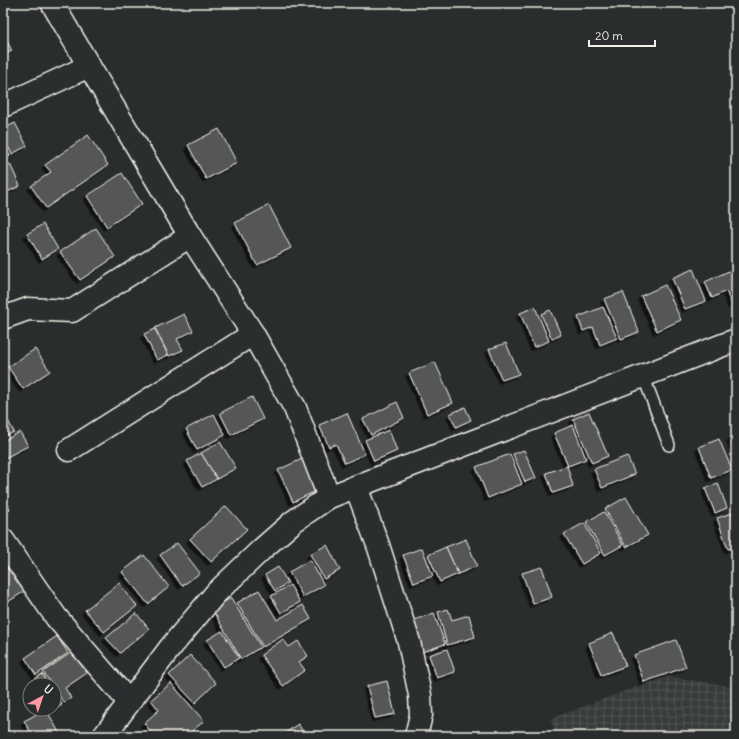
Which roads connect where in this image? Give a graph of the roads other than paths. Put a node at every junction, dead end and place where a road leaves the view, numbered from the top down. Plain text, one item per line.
1 (52, 3) edge
2 (89, 66) junction
3 (3, 106) edge
4 (190, 236) junction
5 (3, 318) edge
6 (253, 334) junction
7 (736, 340) edge
8 (643, 375) junction
9 (669, 445) dead end
10 (69, 450) dead end
11 (356, 487) junction
12 (329, 497) junction
13 (4, 543) edge
14 (129, 702) junction
15 (104, 736) edge
16 (416, 736) edge

1 - 2 street
2 - 3 street
2 - 4 street
4 - 5 street
4 - 6 street
6 - 10 street
6 - 12 street
7 - 8 street
8 - 9 lane
8 - 11 street
11 - 12 street
11 - 16 street
12 - 14 street
13 - 14 street
14 - 15 street

